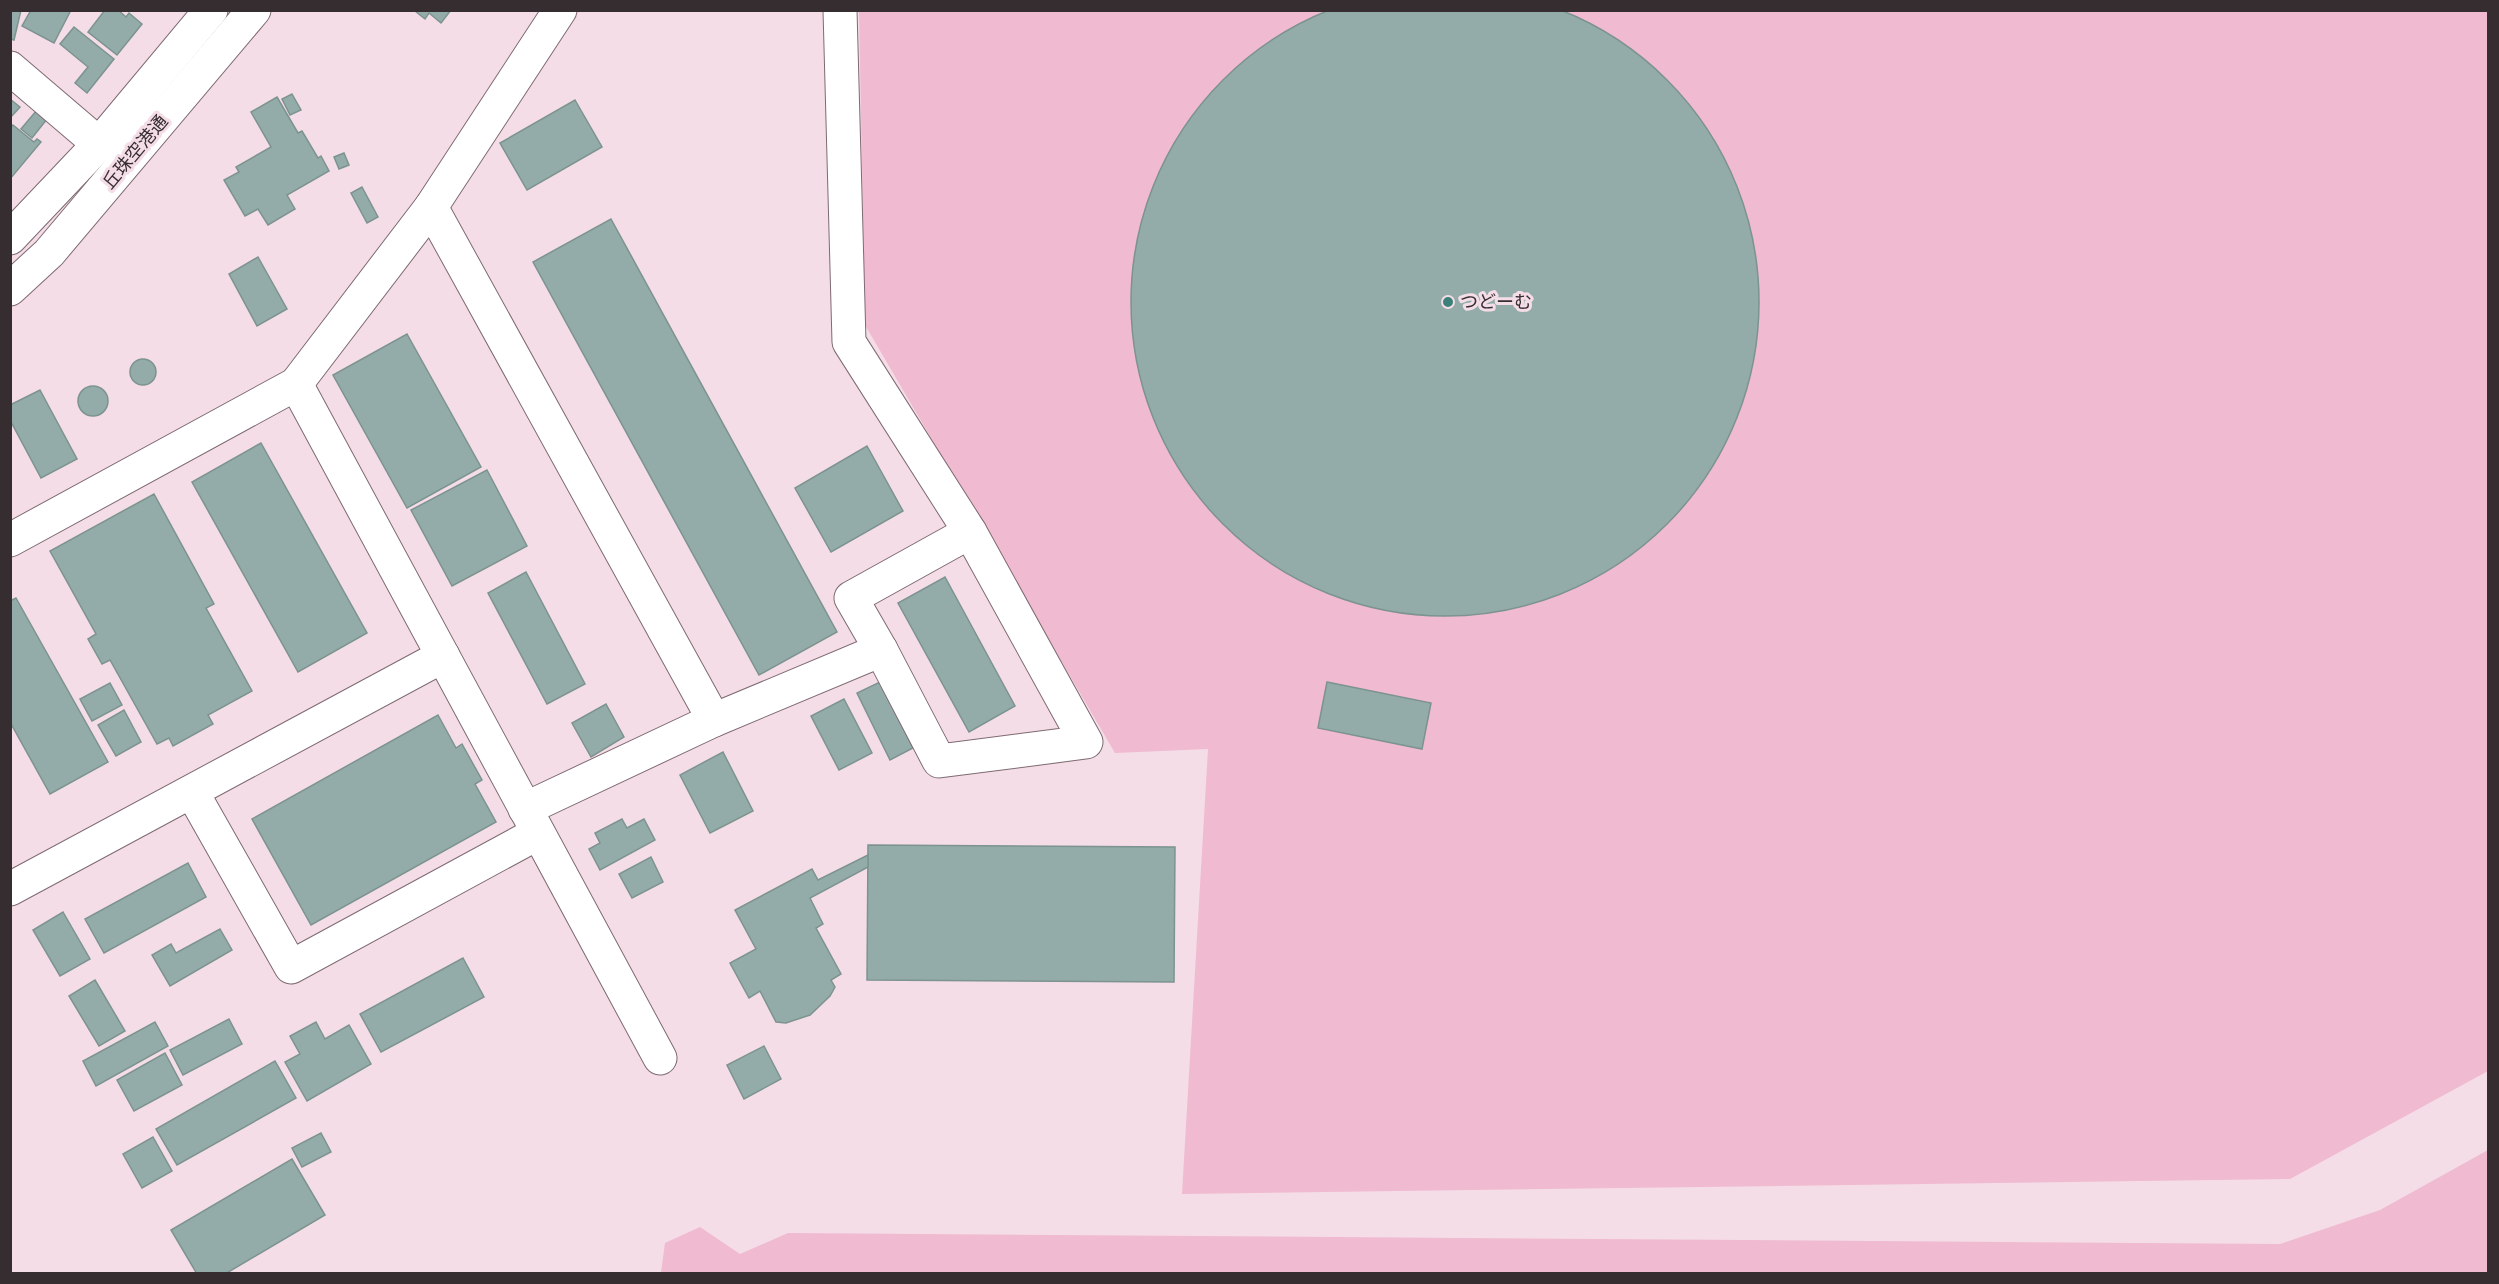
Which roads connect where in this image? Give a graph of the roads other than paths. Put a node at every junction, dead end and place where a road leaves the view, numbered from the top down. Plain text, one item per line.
1 (211, 10) edge
2 (254, 10) edge
3 (560, 10) edge
4 (840, 10) edge
5 (10, 68) edge
6 (99, 144) junction
7 (431, 207) junction
8 (10, 238) edge
9 (10, 289) edge
10 (296, 384) junction
11 (970, 532) junction
12 (10, 540) edge
13 (881, 650) junction
14 (443, 656) junction
15 (714, 720) junction
16 (192, 792) junction
17 (532, 821) junction
18 (10, 889) edge
19 (660, 1058) dead end

1 - 6 main road, 丘珠空港通
2 - 9 main road, 丘珠空港通
3 - 7 main road
4 - 11 main road
5 - 6 main road
6 - 8 main road, 丘珠空港通
7 - 10 main road
7 - 15 main road
10 - 12 main road
10 - 14 main road
11 - 13 main road
11 - 13 main road
13 - 15 main road
14 - 16 main road
14 - 17 main road
15 - 17 main road
16 - 17 main road
16 - 18 main road
17 - 19 main road

